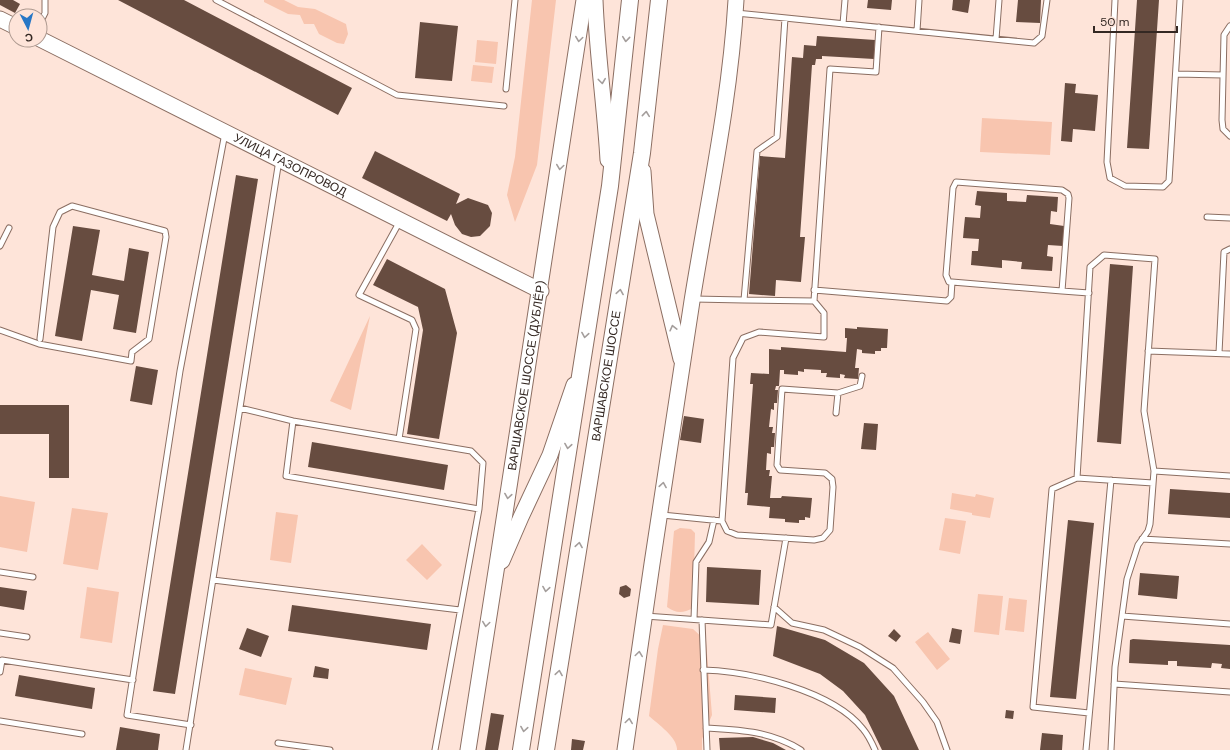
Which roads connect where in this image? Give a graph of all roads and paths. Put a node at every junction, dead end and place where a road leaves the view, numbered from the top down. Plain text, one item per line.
1 (216, 0) edge
2 (515, 0) edge
3 (584, 0) edge
4 (595, 0) edge
5 (630, 0) edge
6 (659, 0) edge
7 (845, 0) edge
8 (919, 0) edge
9 (999, 0) edge
10 (1047, 0) edge
11 (1115, 0) edge
12 (1180, 0) edge
13 (736, 7) edge
14 (785, 18) junction
15 (843, 24) junction
16 (1230, 26) edge
17 (879, 27) junction
18 (918, 31) junction
19 (996, 39) junction
20 (48, 43) edge
21 (1176, 74) junction
22 (1223, 75) junction
23 (506, 89) dead end
24 (504, 106) dead end
25 (225, 134) junction
26 (1230, 136) edge
27 (642, 153) junction
28 (279, 160) junction
29 (610, 186) junction
30 (1207, 217) dead end
31 (1230, 218) edge
32 (400, 221) junction
33 (9, 228) dead end
34 (0, 246) edge
35 (1230, 249) edge
36 (952, 282) junction
37 (814, 290) junction
38 (541, 291) junction
39 (1062, 291) junction
40 (1089, 293) junction
41 (693, 299) junction
42 (744, 300) junction
43 (814, 301) junction
44 (0, 330) edge
45 (40, 338) dead end
46 (1148, 351) junction
47 (1219, 353) junction
48 (1230, 354) edge
49 (580, 366) junction
50 (682, 366) junction
51 (862, 376) dead end
52 (838, 393) junction
53 (240, 408) junction
54 (836, 413) dead end
55 (293, 421) junction
56 (399, 439) junction
57 (1154, 471) junction
58 (1230, 476) edge
59 (1077, 478) junction
60 (1111, 480) junction
61 (1153, 483) junction
62 (479, 510) junction
63 (659, 514) junction
64 (714, 520) junction
65 (722, 521) junction
66 (786, 538) junction
67 (1142, 539) junction
68 (1230, 544) edge
69 (0, 572) edge
70 (33, 577) dead end
71 (214, 580) junction
72 (492, 586) junction
73 (774, 607) junction
74 (460, 610) junction
75 (644, 616) junction
76 (1122, 616) junction
77 (694, 619) junction
78 (702, 620) junction
79 (1230, 624) edge
80 (0, 633) edge
81 (27, 637) dead end
82 (704, 670) junction
83 (0, 672) edge
84 (132, 680) junction
85 (1114, 684) junction
86 (1230, 692) edge
87 (1089, 713) junction
88 (0, 721) edge
89 (191, 725) junction
90 (706, 728) junction
91 (82, 734) dead end
92 (278, 742) dead end
93 (186, 750) edge
94 (330, 750) edge
95 (435, 750) edge
96 (468, 750) edge
97 (521, 750) edge
98 (546, 750) edge
99 (625, 750) edge
100 (707, 750) edge
101 (800, 750) edge
102 (876, 750) edge
103 (947, 750) edge
104 (1086, 750) edge
105 (1111, 750) edge

1 - 24 lane
2 - 23 lane
3 -> 38 main road, ВАРШАВСКОЕ ШОССЕ (ДУБЛЁР)
4 -> 29 main road
5 -> 29 main road
27 -> 6 main road, ВАРШАВСКОЕ ШОССЕ
7 - 15 lane
8 - 18 lane
9 - 19 lane
10 - 19 lane
11 - 21 lane
12 - 21 lane
13 - 14 lane
13 - 41 main road
14 - 15 lane
14 - 42 lane
15 - 17 lane
16 - 22 lane
17 - 18 lane
17 - 37 lane
18 - 19 lane
20 - 25 main road, УЛИЦА ГАЗОПРОВОД
21 - 22 lane
22 - 26 lane
25 - 28 main road, УЛИЦА ГАЗОПРОВОД
25 - 84 lane
50 -> 27 main road
98 -> 27 main road, ВАРШАВСКОЕ ШОССЕ
28 - 32 main road, УЛИЦА ГАЗОПРОВОД
28 - 53 lane
29 -> 49 main road
30 - 31 lane
32 - 38 main road, УЛИЦА ГАЗОПРОВОД
32 - 56 lane
33 - 34 lane
35 - 47 lane
36 - 37 lane
36 - 39 lane
36 - 39 lane
37 - 43 lane
38 -> 72 main road, ВАРШАВСКОЕ ШОССЕ (ДУБЛЁР)
39 - 40 lane
40 - 46 lane
40 - 59 lane
41 - 42 lane
41 - 50 main road
42 - 43 lane
43 - 65 lane
44 - 45 lane
46 - 47 lane
46 - 57 lane
47 - 48 lane
49 - 72 main road
49 -> 97 main road
63 -> 50 main road
51 - 52 lane
52 - 54 lane
52 - 66 lane
53 - 55 lane
53 - 71 lane
55 - 56 lane
55 - 62 lane
56 - 62 lane
57 - 58 lane
57 - 61 lane
59 - 60 lane
59 - 87 lane
60 - 61 lane
60 - 87 lane
61 - 67 lane
62 - 74 lane
63 - 64 lane
63 - 75 main road
64 - 65 lane
64 - 77 lane
65 - 66 lane
66 - 73 lane
67 - 68 lane
67 - 76 lane
69 - 70 lane
71 - 74 lane
71 - 89 lane
72 -> 96 main road, ВАРШАВСКОЕ ШОССЕ (ДУБЛЁР)
73 - 78 lane
73 - 103 lane
74 - 95 lane
75 - 77 lane
99 -> 75 main road
76 - 79 lane
76 - 85 lane
77 - 78 lane
78 - 82 lane
80 - 81 lane
82 - 90 lane
82 - 102 lane
83 - 84 lane
84 - 89 lane
85 - 86 lane
85 - 105 lane
87 - 104 lane
88 - 91 lane
89 - 93 lane
90 - 100 lane
90 - 101 lane
92 - 94 lane

